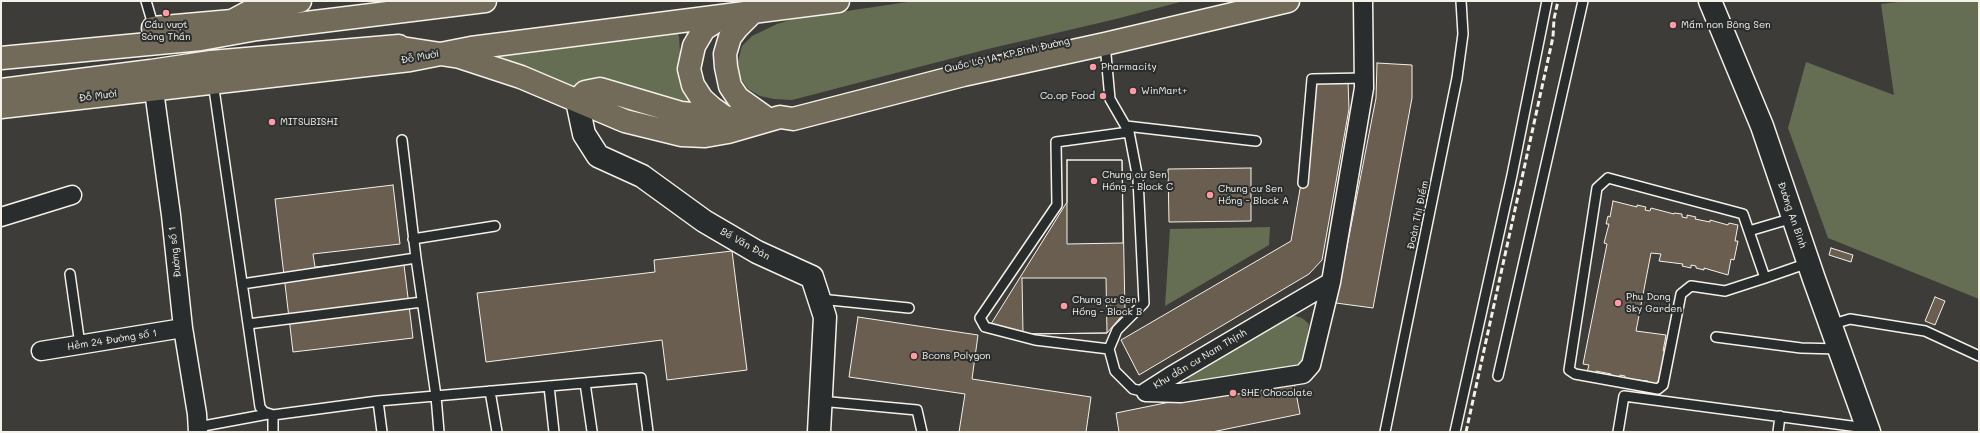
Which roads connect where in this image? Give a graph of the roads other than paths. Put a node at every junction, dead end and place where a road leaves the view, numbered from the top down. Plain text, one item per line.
1 (146, 1) edge
2 (300, 1) edge
3 (365, 1) edge
4 (485, 1) edge
5 (838, 1) edge
6 (1240, 1) edge
7 (1288, 1) edge
8 (1363, 1) edge
9 (1461, 1) edge
10 (1547, 1) edge
11 (1583, 1) edge
12 (1710, 1) edge
13 (249, 6) edge
14 (745, 7) edge
15 (228, 22) junction
16 (154, 28) junction
17 (201, 39) junction
18 (1105, 44) junction
19 (1, 45) edge
20 (396, 47) junction
21 (437, 55) junction
22 (1, 58) edge
23 (212, 72) junction
24 (1364, 78) junction
25 (152, 80) junction
26 (1, 90) edge
27 (577, 101) junction
28 (1, 107) edge
29 (726, 118) junction
30 (774, 119) junction
31 (1128, 129) junction
32 (402, 140) dead end
33 (1256, 141) dead end
34 (1303, 183) dead end
35 (72, 195) dead end
36 (1, 217) edge
37 (1793, 218) junction
38 (495, 226) dead end
39 (1749, 231) junction
40 (413, 239) junction
41 (416, 258) junction
42 (1808, 263) junction
43 (70, 274) dead end
44 (1764, 278) junction
45 (1332, 282) junction
46 (242, 284) junction
47 (820, 299) junction
48 (422, 302) junction
49 (910, 308) dead end
50 (248, 324) junction
51 (1830, 325) junction
52 (183, 328) junction
53 (1716, 337) dead end
54 (80, 345) junction
55 (1109, 349) junction
56 (1839, 349) junction
57 (41, 351) dead end
58 (1979, 356) edge
59 (1498, 376) dead end
60 (585, 383) junction
61 (549, 386) junction
62 (490, 391) junction
63 (1146, 392) junction
64 (436, 396) junction
65 (378, 401) junction
66 (820, 401) junction
67 (271, 414) junction
68 (1780, 416) junction
69 (1829, 427) edge
70 (198, 430) edge
71 (1868, 430) edge
72 (592, 431) edge
73 (273, 432) edge
74 (382, 432) edge
75 (439, 432) edge
76 (496, 432) edge
77 (554, 432) edge
78 (648, 432) edge
79 (818, 432) edge
80 (922, 432) edge
81 (1385, 432) edge
82 (1455, 432) edge
83 (1618, 432) edge
84 (1778, 432) edge

1 - 16 lane
2 - 13 highway
3 - 15 highway
4 - 17 highway
5 - 14 highway, Đỗ Mười
6 - 30 highway, Quốc Lộ 1A, KP.Bình Đường
7 - 18 highway
8 - 24 street, Khu dân cư Nam Thịnh
9 - 81 lane, Đoàn Thị Điểm
10 - 82 lane
11 - 59 lane
12 - 37 street, Đường An Bình
13 - 15 highway
14 - 20 highway, Đỗ Mười
14 - 21 highway, Đỗ Mười
14 - 29 highway
14 - 30 highway
15 - 16 highway
15 - 17 highway
16 - 19 highway
17 - 22 highway
18 - 30 highway
18 - 31 lane
20 - 21 highway
20 - 23 highway, Đỗ Mười
21 - 23 highway, Đỗ Mười
21 - 27 highway
23 - 25 highway, Đỗ Mười
23 - 46 lane
24 - 34 lane
24 - 45 street, Khu dân cư Nam Thịnh
25 - 26 highway, Đỗ Mười
25 - 28 highway, Đỗ Mười
25 - 52 street, Đường số 1
27 - 29 highway
27 - 30 highway
27 - 47 street, Bế Văn Đàn
29 - 30 highway
31 - 33 lane
31 - 55 lane
31 - 55 lane
32 - 40 lane
35 - 36 street
37 - 39 lane
37 - 42 street, Đường An Bình
38 - 40 lane
39 - 44 lane
39 - 44 lane
40 - 41 lane
41 - 46 lane
41 - 48 lane
42 - 44 lane
42 - 51 street, Đường An Bình
43 - 54 lane
45 - 63 street, Khu dân cư Nam Thịnh
45 - 63 street, Khu dân cư Nam Thịnh
46 - 50 lane
47 - 49 lane
47 - 66 street, Bế Văn Đàn
48 - 50 lane
48 - 64 lane
50 - 67 lane
51 - 56 street, Đường An Bình
51 - 58 lane
52 - 54 street, Hẻm 24 Đường số 1
52 - 70 street, Đường số 1
53 - 56 lane
54 - 57 street, Hẻm 24 Đường số 1
55 - 63 lane
56 - 71 street, Đường An Bình
60 - 61 lane
60 - 72 lane
60 - 78 lane
61 - 62 lane
61 - 77 lane
62 - 64 lane
62 - 76 lane
64 - 65 lane
64 - 75 lane
65 - 67 lane
65 - 74 lane
66 - 79 street, Bế Văn Đàn
66 - 80 lane
67 - 70 lane
67 - 73 lane
68 - 69 lane
68 - 83 lane
68 - 84 lane
69 - 71 lane

